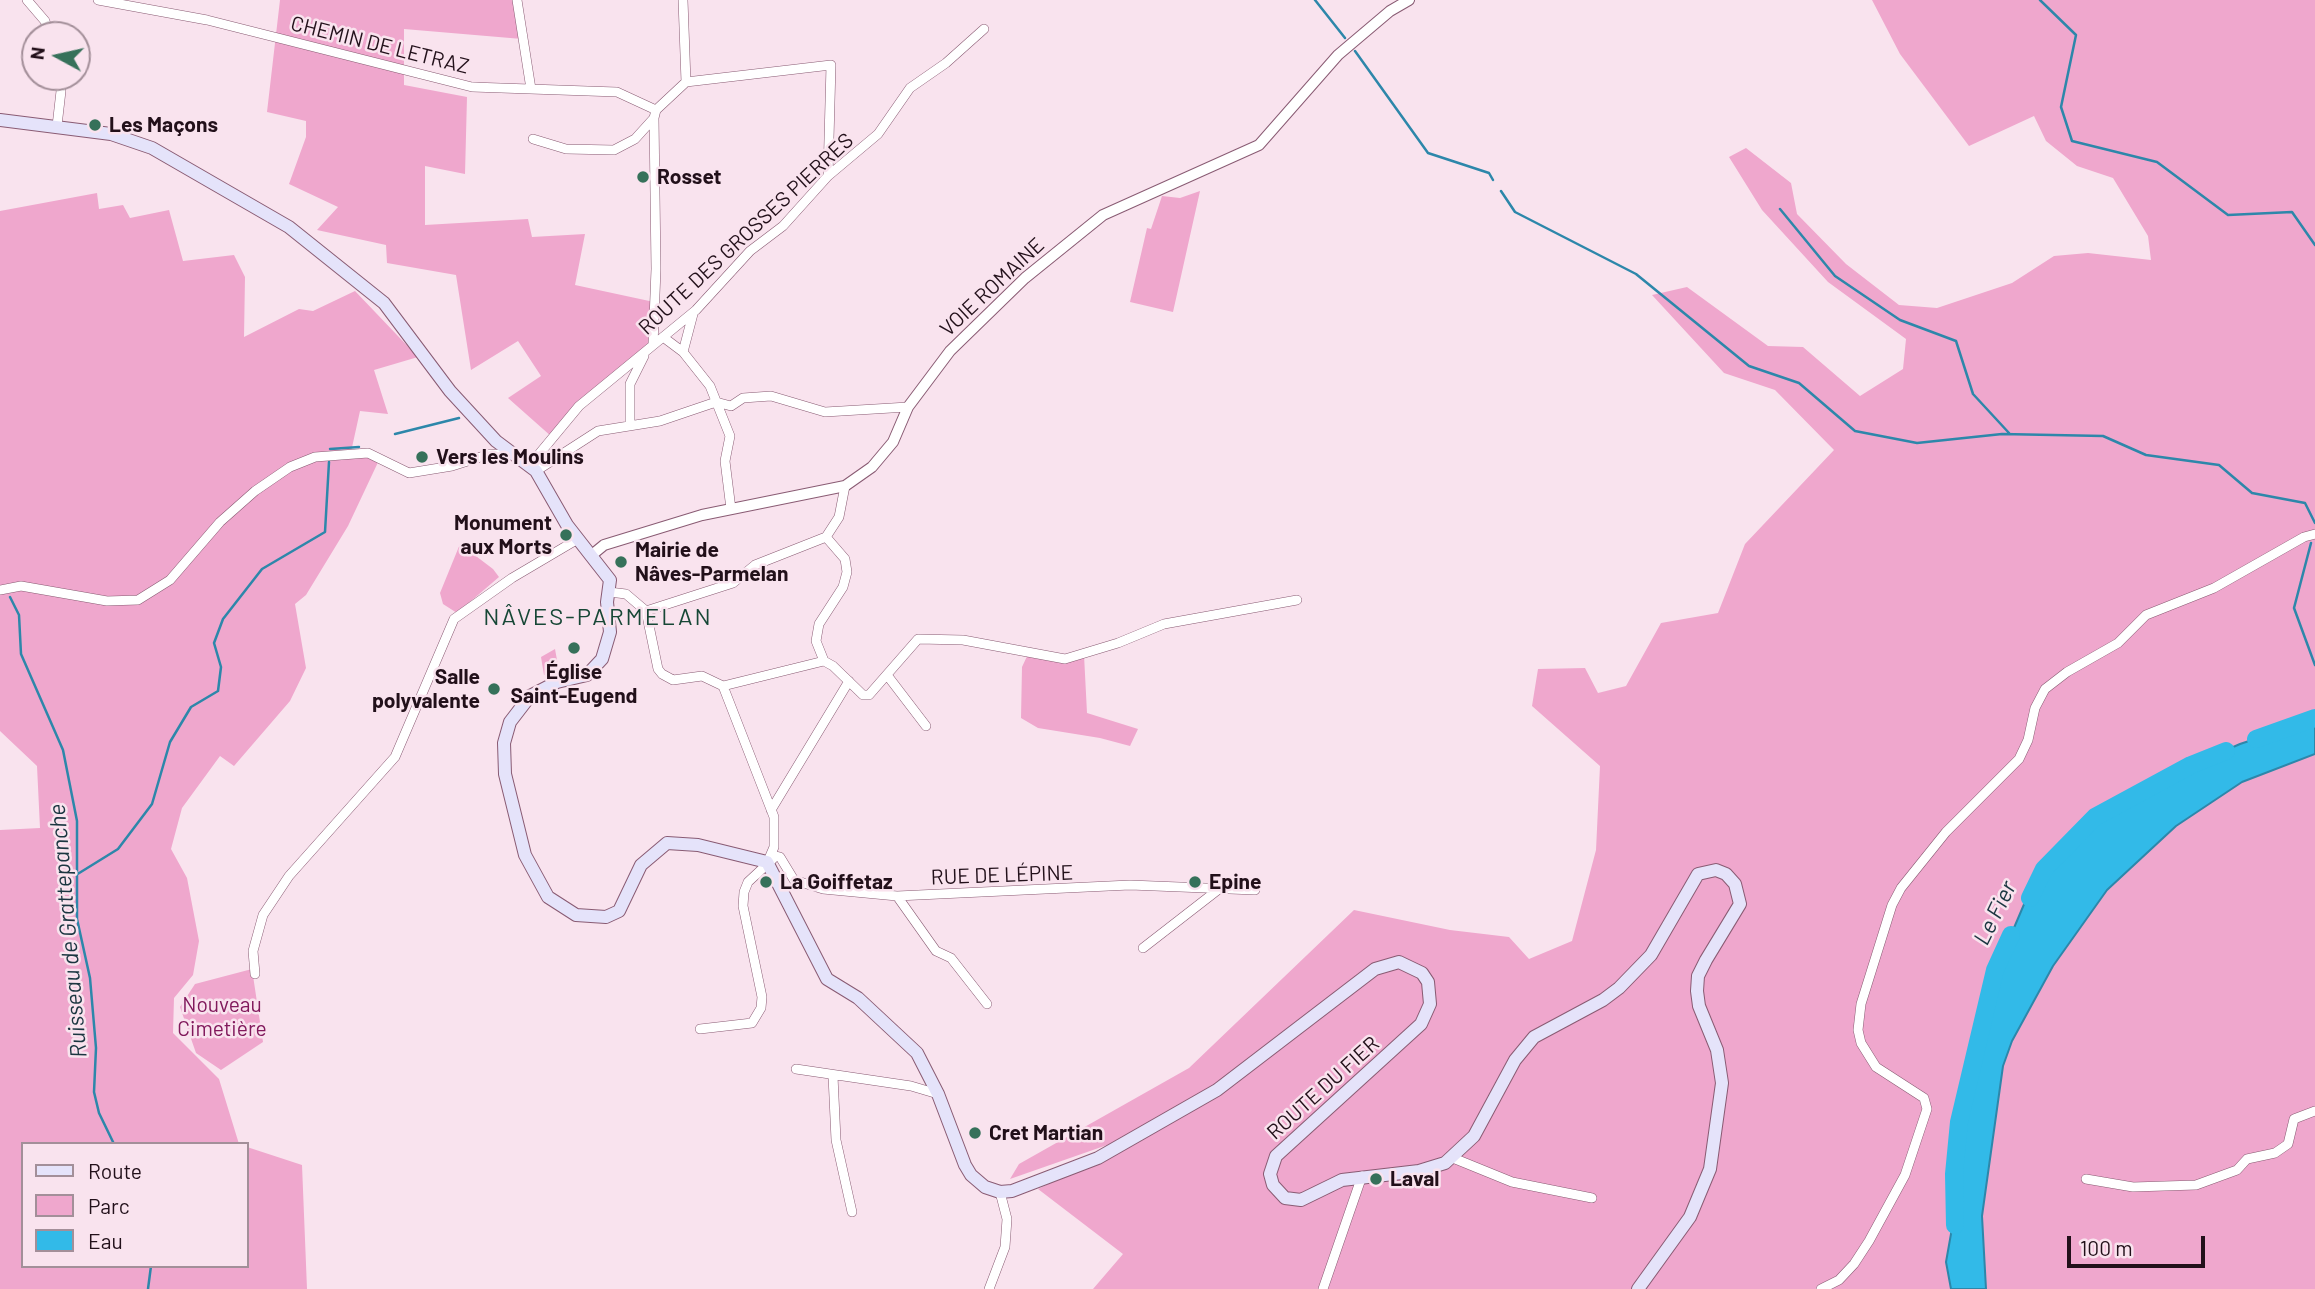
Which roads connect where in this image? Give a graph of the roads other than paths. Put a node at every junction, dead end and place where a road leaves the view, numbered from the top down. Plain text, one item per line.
1 (29, 0) edge
2 (98, 0) edge
3 (517, 0) edge
4 (683, 0) edge
5 (1409, 0) edge
6 (45, 21) edge
7 (984, 29) dead end
8 (686, 82) junction
9 (531, 89) junction
10 (61, 91) edge
11 (655, 114) junction
12 (0, 120) edge
13 (57, 125) junction
14 (533, 139) dead end
15 (828, 176) junction
16 (696, 310) junction
17 (663, 337) junction
18 (649, 349) junction
19 (683, 352) junction
20 (716, 402) junction
21 (908, 407) junction
22 (630, 425) junction
23 (519, 457) junction
24 (533, 468) junction
25 (845, 486) junction
26 (731, 509) junction
27 (2315, 534) edge
28 (826, 537) junction
29 (578, 539) junction
30 (593, 554) junction
31 (2, 589) edge
32 (609, 592) junction
33 (1297, 600) dead end
34 (646, 611) junction
35 (824, 662) junction
36 (887, 675) junction
37 (849, 681) junction
38 (723, 686) junction
39 (926, 726) dead end
40 (771, 810) junction
41 (767, 862) junction
42 (1219, 889) junction
43 (1255, 890) dead end
44 (897, 896) junction
45 (1143, 948) dead end
46 (255, 974) dead end
47 (987, 1004) dead end
48 (700, 1029) dead end
49 (796, 1069) dead end
50 (833, 1076) junction
51 (939, 1094) junction
52 (2315, 1111) edge
53 (1453, 1158) junction
54 (1362, 1176) junction
55 (2086, 1179) dead end
56 (1000, 1192) junction
57 (1592, 1198) dead end
58 (852, 1212) dead end
59 (989, 1289) edge
60 (1323, 1289) edge
61 (1638, 1289) edge
62 (1821, 1289) edge

1 - 6 street
2 - 9 street, CHEMIN DE LETRAZ
3 - 9 street
4 - 8 street
5 - 21 street, VOIE ROMAINE
7 - 15 street, ROUTE DES GROSSES PIERRES
8 - 11 street
8 - 15 street
9 - 11 street, CHEMIN DE LETRAZ
10 - 13 street
11 - 14 street
11 - 18 street
12 - 13 main road
13 - 23 main road
15 - 16 street, ROUTE DES GROSSES PIERRES
16 - 17 street, ROUTE DES GROSSES PIERRES
16 - 19 street
17 - 18 street, ROUTE DES GROSSES PIERRES
17 - 19 street
18 - 22 street
18 - 24 street, ROUTE DES GROSSES PIERRES
19 - 20 street
20 - 21 street
20 - 22 street
20 - 26 street
21 - 25 street, VOIE ROMAINE
22 - 24 street
23 - 24 main road
23 - 31 street
24 - 29 main road
25 - 26 street, VOIE ROMAINE
25 - 28 street
26 - 30 street, VOIE ROMAINE
27 - 62 street
28 - 34 street
28 - 35 street
29 - 30 main road
29 - 46 street
30 - 32 main road
32 - 34 street
32 - 41 main road
33 - 36 street
34 - 38 street
35 - 37 street
35 - 38 street
36 - 37 street
36 - 39 street
37 - 40 street
38 - 40 street
40 - 41 street
41 - 44 street, RUE DE LÉPINE
41 - 48 street
41 - 51 main road
42 - 43 street, RUE DE LÉPINE
42 - 44 street, RUE DE LÉPINE
42 - 45 street
44 - 47 street
49 - 50 street
50 - 51 street
50 - 58 street
51 - 56 main road
52 - 55 street
53 - 54 main road, ROUTE DU FIER
53 - 57 street
53 - 61 main road, ROUTE DU FIER
54 - 56 main road, ROUTE DU FIER
54 - 60 street
56 - 59 street

